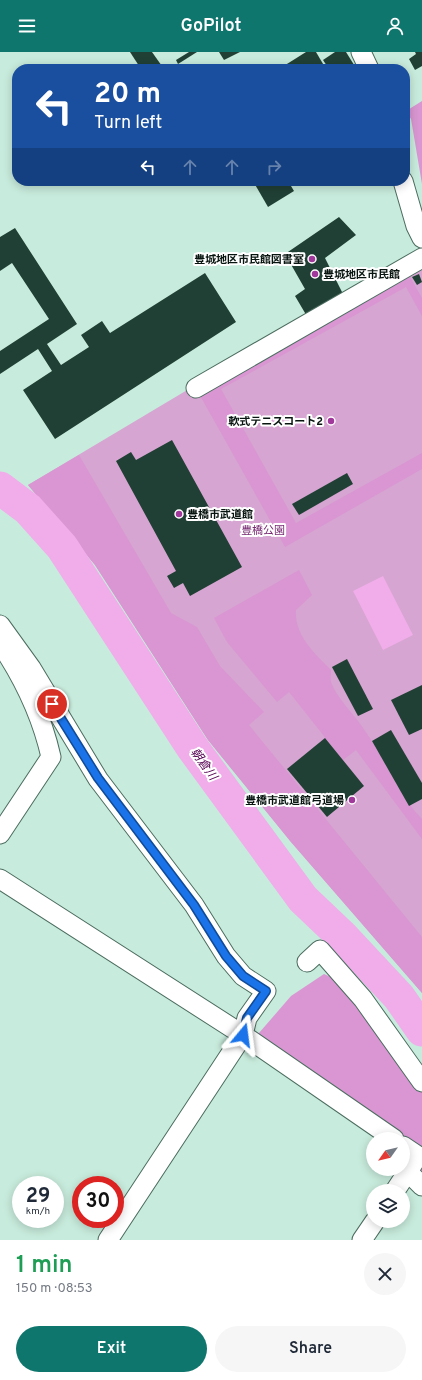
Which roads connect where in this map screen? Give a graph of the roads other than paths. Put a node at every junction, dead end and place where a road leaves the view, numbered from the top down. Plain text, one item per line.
1 (404, 186) edge
2 (422, 238) edge
3 (422, 258) edge
4 (196, 388) dead end
5 (0, 625) edge
6 (0, 643) edge
7 (0, 834) edge
8 (0, 879) edge
9 (307, 962) dead end
10 (243, 1035) junction
11 (422, 1082) edge
12 (384, 1132) edge
13 (410, 1151) edge
14 (410, 1169) edge
15 (410, 1174) edge
16 (422, 1186) edge
17 (370, 1228) edge
18 (108, 1240) edge
19 (362, 1240) edge

1 - 2 street
3 - 4 street
5 - 10 street
6 - 7 street
8 - 10 street
9 - 11 street
10 - 12 street
10 - 18 street
13 - 14 street
15 - 16 street
17 - 19 street

